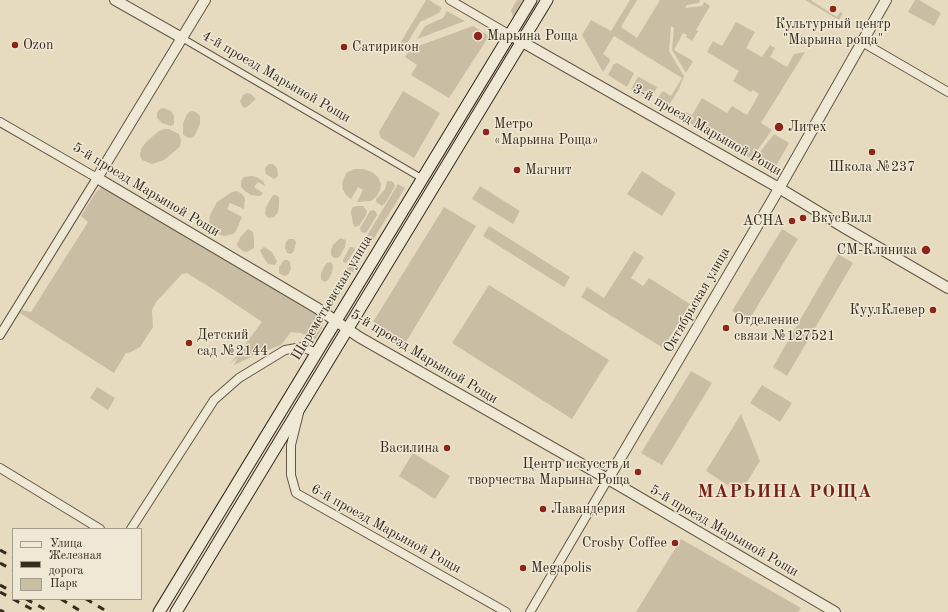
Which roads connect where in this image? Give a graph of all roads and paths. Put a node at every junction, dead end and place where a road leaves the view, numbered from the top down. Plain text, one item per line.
1 (115, 0) edge
2 (205, 0) edge
3 (450, 0) edge
4 (531, 0) edge
5 (547, 0) edge
6 (886, 0) edge
7 (510, 35) junction
8 (182, 38) junction
9 (522, 41) junction
10 (862, 42) junction
11 (948, 92) edge
12 (0, 122) edge
13 (98, 178) junction
14 (423, 179) junction
15 (779, 188) junction
16 (948, 288) edge
17 (336, 321) junction
18 (3, 324) edge
19 (347, 329) junction
20 (0, 335) edge
21 (316, 353) junction
22 (300, 408) junction
23 (0, 468) edge
24 (608, 480) junction
25 (98, 528) edge
26 (132, 528) edge
27 (159, 612) edge
28 (176, 612) edge
29 (506, 612) edge
30 (530, 612) edge
31 (835, 612) edge

1 - 8 street, 4-й проезд Марьиной Рощи
2 - 8 street
3 - 7 street, 3-й проезд Марьиной Рощи
4 - 7 main road, Шереметьевская улица
5 - 9 main road, Шереметьевская улица
6 - 10 street, Октябрьская улица
7 - 9 street, 3-й проезд Марьиной Рощи
7 - 14 main road, Шереметьевская улица
8 - 13 street
8 - 14 street, 4-й проезд Марьиной Рощи
9 - 15 street, 3-й проезд Марьиной Рощи
9 - 19 main road, Шереметьевская улица
10 - 11 street
10 - 15 street, Октябрьская улица
12 - 13 street, 5-й проезд Марьиной Рощи
13 - 17 street, 5-й проезд Марьиной Рощи
13 - 18 street
14 - 17 main road, Шереметьевская улица
15 - 16 street, 3-й проезд Марьиной Рощи
15 - 24 street, Октябрьская улица
17 - 19 street, 5-й проезд Марьиной Рощи
17 - 21 main road, Шереметьевская улица
18 - 20 street
19 - 22 main road, Шереметьевская улица
19 - 24 street, 5-й проезд Марьиной Рощи
21 - 26 street
21 - 27 main road, Шереметьевская улица
22 - 28 main road, Шереметьевская улица
22 - 29 street, 6-й проезд Марьиной Рощи
23 - 25 street
24 - 30 street, Октябрьская улица
24 - 31 street, 5-й проезд Марьиной Рощи

